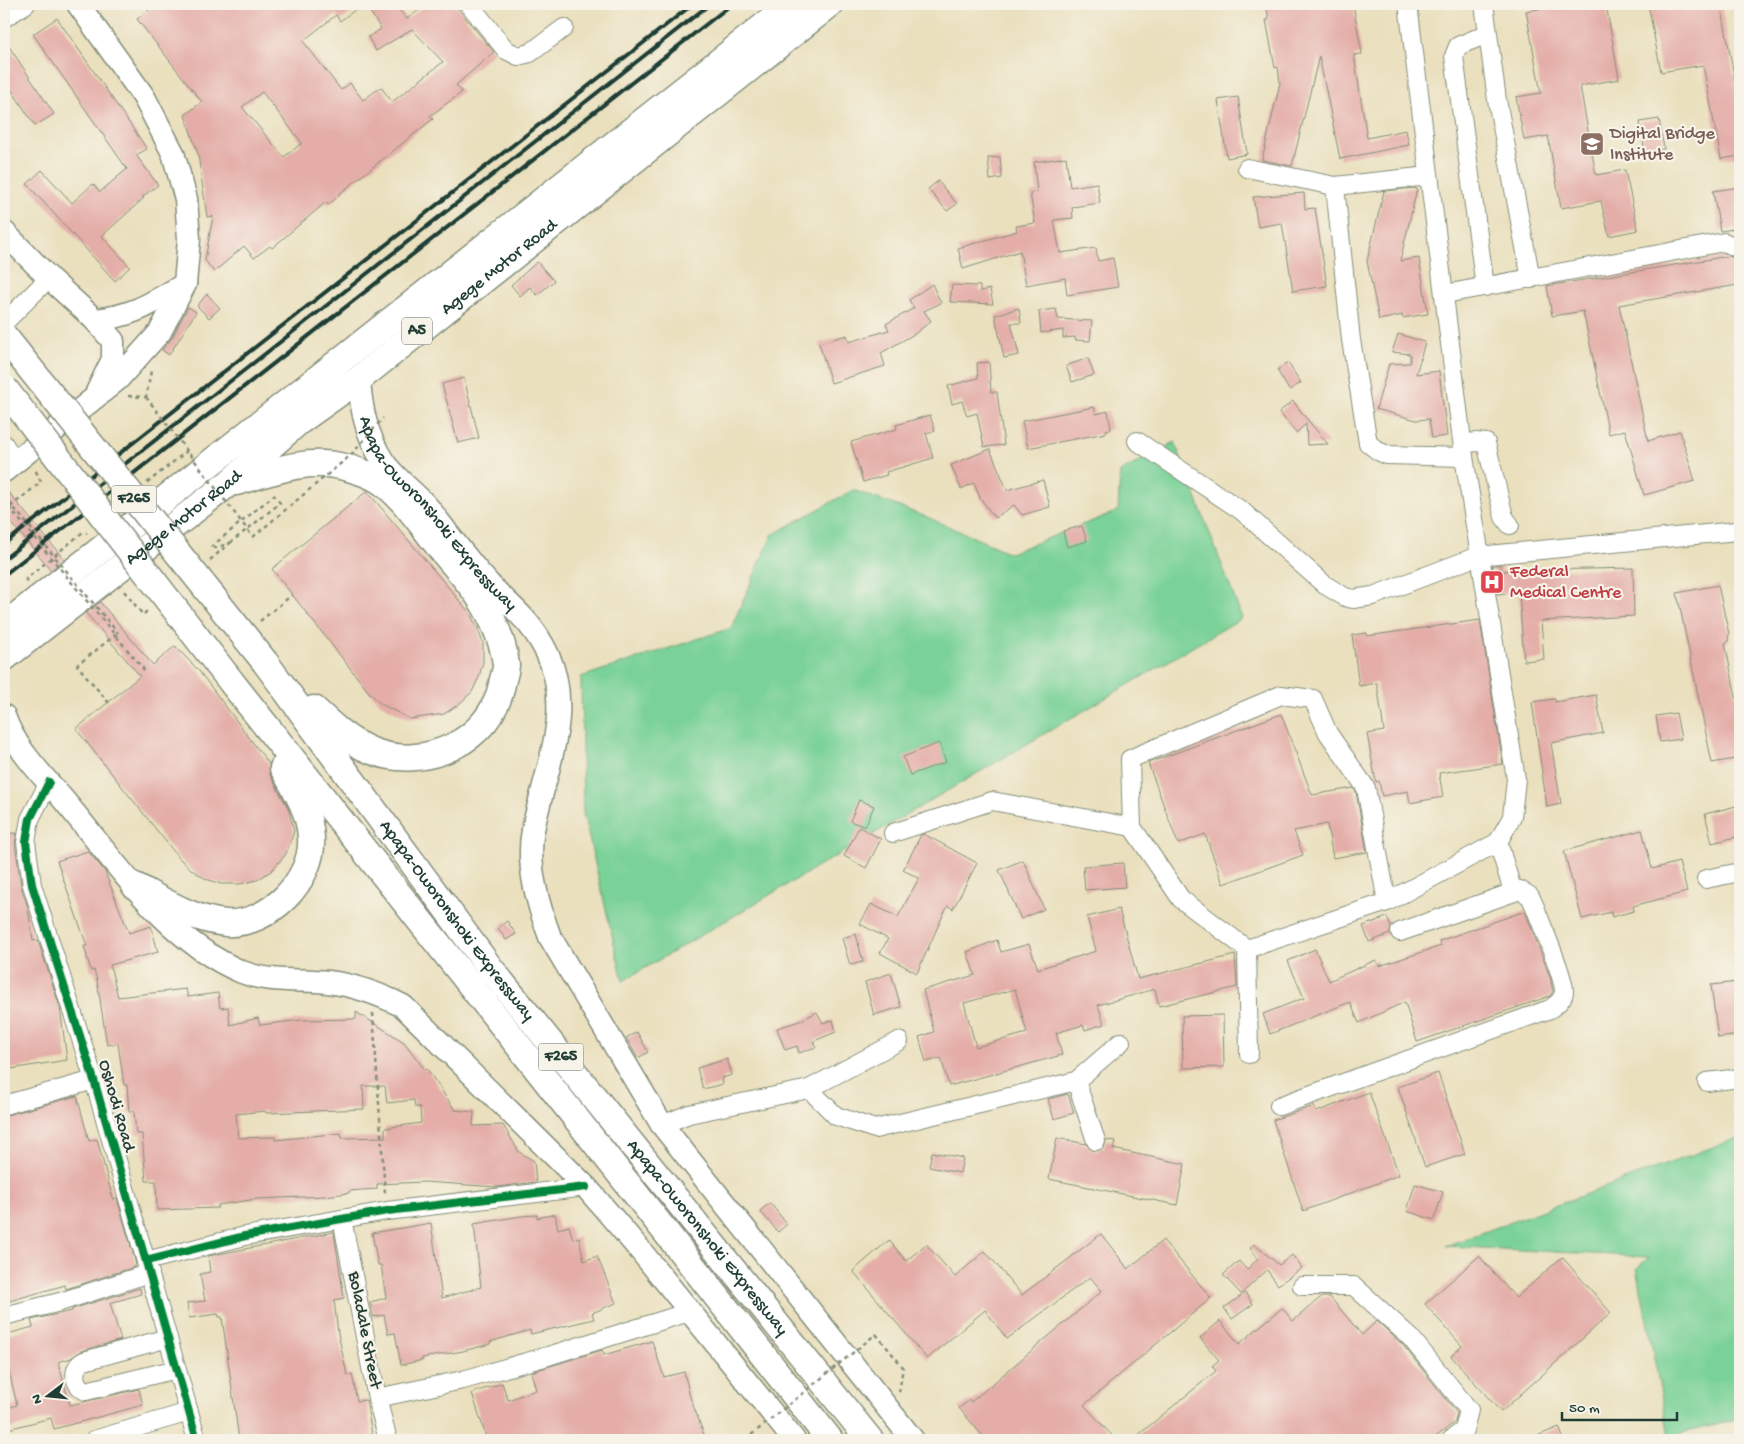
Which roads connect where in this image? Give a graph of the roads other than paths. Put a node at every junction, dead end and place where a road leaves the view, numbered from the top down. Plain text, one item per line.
1 (26, 4) edge
2 (78, 4) edge
3 (469, 4) edge
4 (792, 4) edge
5 (830, 4) edge
6 (1408, 4) edge
7 (1484, 4) edge
8 (92, 13) edge
9 (4, 18) edge
10 (564, 28) dead end
11 (1487, 34) junction
12 (1247, 168) dead end
13 (601, 170) junction
14 (1429, 176) junction
15 (1335, 186) junction
16 (4, 232) edge
17 (1740, 248) edge
18 (49, 278) junction
19 (1531, 279) junction
20 (185, 284) junction
21 (1485, 287) junction
22 (1445, 294) junction
23 (95, 320) junction
24 (4, 322) edge
25 (4, 336) edge
26 (359, 378) junction
27 (4, 388) edge
28 (91, 401) junction
29 (1137, 441) dead end
30 (1464, 451) junction
31 (7, 459) edge
32 (230, 484) junction
33 (1510, 525) dead end
34 (1740, 533) edge
35 (1478, 556) junction
36 (4, 626) edge
37 (4, 658) edge
38 (265, 662) junction
39 (233, 684) junction
40 (4, 716) edge
41 (4, 749) edge
42 (26, 758) junction
43 (49, 782) junction
44 (1132, 827) junction
45 (893, 833) dead end
46 (1498, 842) junction
47 (1740, 872) edge
48 (1706, 879) dead end
49 (135, 886) junction
50 (1513, 892) junction
51 (1386, 902) junction
52 (1400, 932) dead end
53 (1247, 948) junction
54 (899, 1041) dead end
55 (1121, 1042) dead end
56 (1249, 1054) dead end
57 (1740, 1078) edge
58 (94, 1080) junction
59 (1076, 1081) junction
60 (1707, 1082) dead end
61 (809, 1089) junction
62 (4, 1104) edge
63 (1279, 1106) dead end
64 (662, 1124) junction
65 (1096, 1141) dead end
66 (586, 1187) junction
67 (342, 1219) junction
68 (148, 1267) junction
69 (1302, 1286) dead end
70 (689, 1312) junction
71 (4, 1316) edge
72 (168, 1338) junction
73 (177, 1369) junction
74 (377, 1398) junction
75 (189, 1412) junction
76 (94, 1440) edge
77 (198, 1440) edge
78 (388, 1440) edge
79 (794, 1440) edge
80 (830, 1440) edge
81 (870, 1440) edge
82 (913, 1440) edge
83 (1450, 1440) edge

1 - 9 street
2 - 8 main road
3 - 10 street
4 - 13 highway, Agege Motor Road / A5
5 - 13 highway, Agege Motor Road / A5
6 - 14 street
7 - 11 street
8 - 20 main road
11 - 19 street
11 - 21 street
12 - 15 street
13 - 26 highway, Agege Motor Road / A5
13 - 36 highway, Agege Motor Road / A5
14 - 15 street
14 - 22 street
15 - 30 street
16 - 18 main road
17 - 19 street
18 - 23 main road
18 - 24 street
19 - 21 street
20 - 23 main road
20 - 28 main road
21 - 22 street
22 - 30 street
23 - 28 main road
25 - 38 highway, Apapa-Oworonshoki Expressway / F265, bridge
26 - 32 highway, Agege Motor Road / A5
26 - 64 main road, Apapa-Oworonshoki Expressway
27 - 39 highway, Apapa-Oworonshoki Expressway / F265, bridge
28 - 31 main road
29 - 35 street
30 - 33 street
30 - 35 street
32 - 37 highway, Agege Motor Road / A5
32 - 38 highway
34 - 35 street
35 - 46 street
38 - 81 highway, Apapa-Oworonshoki Expressway / F265
39 - 49 highway
39 - 80 highway, Apapa-Oworonshoki Expressway / F265
40 - 42 main road
41 - 42 main road
42 - 43 main road
43 - 49 main road
43 - 58 street, Oshodi Road
44 - 45 street
44 - 51 street
44 - 53 street
46 - 50 street
46 - 51 street
47 - 48 street
49 - 66 main road
50 - 52 street
50 - 63 street
51 - 53 street
53 - 56 street
54 - 61 street
55 - 59 street
57 - 60 street
58 - 62 street
58 - 68 street, Oshodi Road
59 - 61 street
59 - 65 street
61 - 64 street
64 - 82 main road, Apapa-Oworonshoki Expressway
66 - 67 street
66 - 70 main road
67 - 68 street
67 - 74 street, Boladale Street
68 - 71 street
68 - 72 street, Oshodi Road
69 - 83 street
70 - 74 street
70 - 79 main road
72 - 73 street, Oshodi Road
72 - 73 street
73 - 75 street, Oshodi Road
74 - 78 street, Boladale Street
75 - 76 street
75 - 77 street, Oshodi Road

